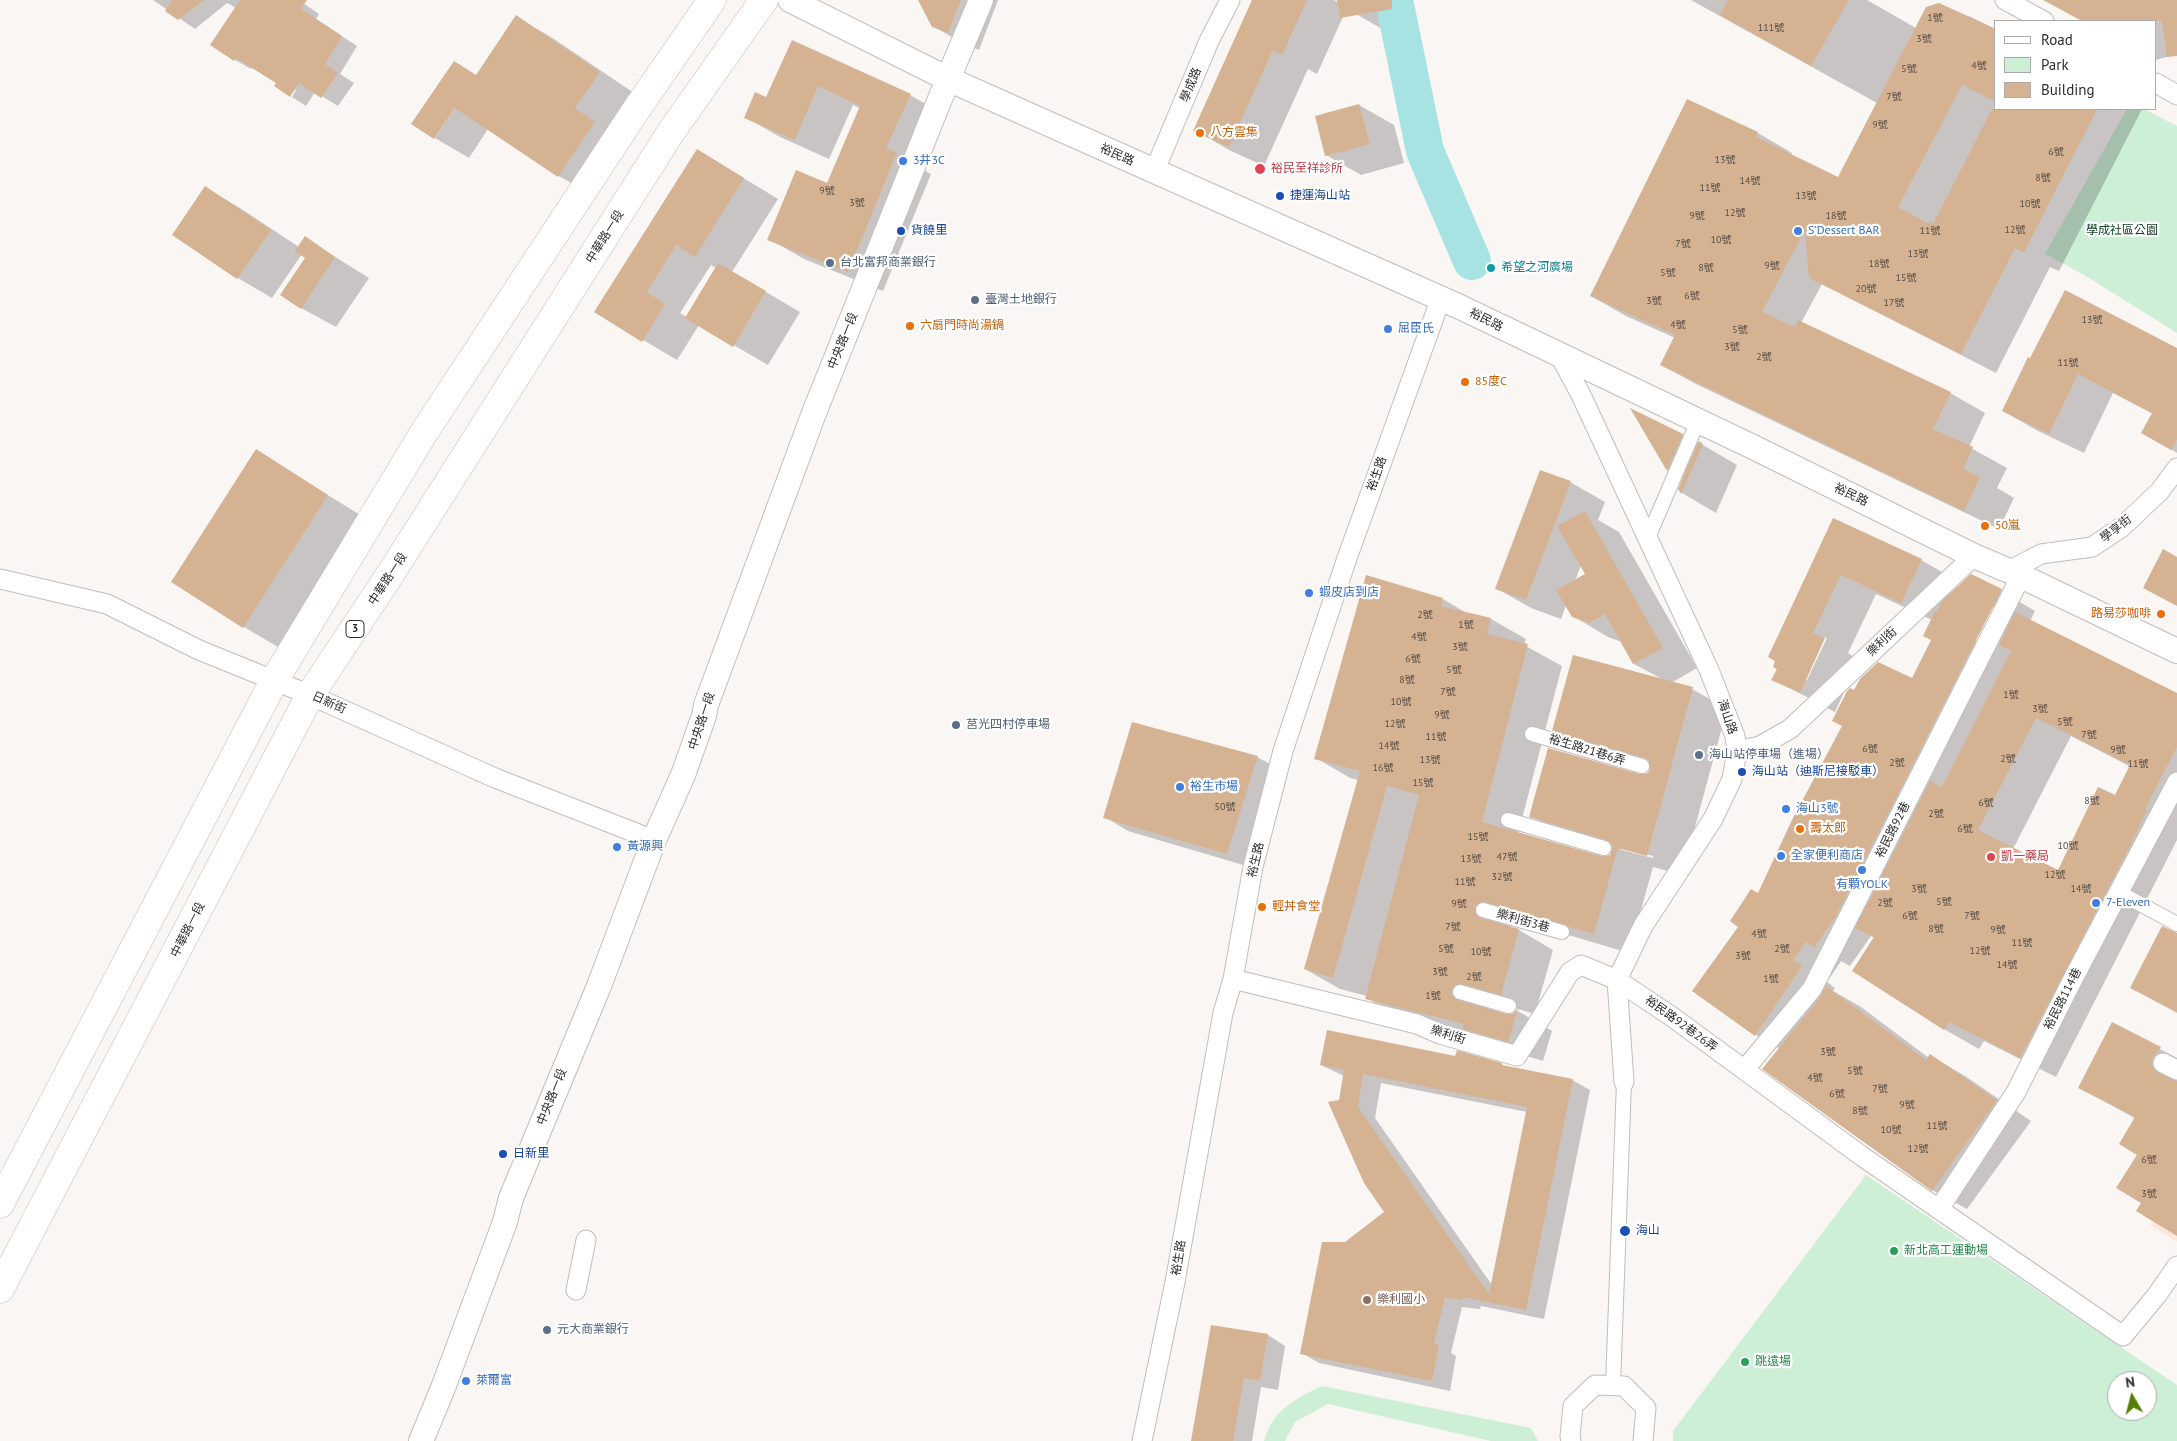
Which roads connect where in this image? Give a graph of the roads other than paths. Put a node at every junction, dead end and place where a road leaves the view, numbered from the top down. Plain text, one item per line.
1 (712, 0) edge
2 (764, 0) edge
3 (790, 0) edge
4 (981, 0) edge
5 (1230, 0) edge
6 (2005, 0) edge
7 (2042, 20) edge
8 (948, 79) junction
9 (2157, 84) edge
10 (2177, 95) edge
11 (1154, 172) junction
12 (1441, 298) junction
13 (1560, 356) junction
14 (1698, 421) junction
15 (2177, 468) edge
16 (1647, 540) junction
17 (1974, 556) junction
18 (2015, 573) junction
19 (0, 579) edge
20 (2177, 651) edge
21 (274, 681) junction
22 (310, 695) junction
23 (1532, 734) dead end
24 (1737, 751) junction
25 (1642, 766) dead end
26 (2177, 782) edge
27 (1508, 820) dead end
28 (654, 840) junction
29 (1604, 848) dead end
30 (2118, 892) junction
31 (1483, 910) dead end
32 (2177, 924) edge
33 (1562, 932) dead end
34 (1233, 978) junction
35 (1617, 980) junction
36 (1460, 992) dead end
37 (1508, 1006) dead end
38 (1744, 1070) junction
39 (1624, 1082) joint
40 (0, 1204) edge
41 (1939, 1209) junction
42 (586, 1240) dead end
43 (2177, 1266) edge
44 (0, 1289) edge
45 (576, 1290) dead end
46 (1613, 1385) junction
47 (421, 1441) edge
48 (1142, 1441) edge
49 (1571, 1441) edge
50 (1643, 1441) edge

1 - 21 main road
2 - 22 main road, 中華路一段 / 3
3 - 8 street, 裕民路
4 - 8 street, 中央路一段
5 - 11 street, 學成路
6 - 7 street
8 - 11 street, 裕民路
8 - 28 street, 中央路一段
9 - 10 street
11 - 12 street, 裕民路
12 - 13 street, 裕民路
12 - 34 street, 裕生路
13 - 14 street, 裕民路
13 - 16 street, 海山路
14 - 16 street
14 - 17 street, 裕民路
15 - 18 street, 學享街
16 - 24 street, 海山路
17 - 18 street, 裕民路
17 - 24 street, 樂利街
18 - 20 street, 裕民路
18 - 38 street, 裕民路92巷
19 - 21 street, 日新街
21 - 22 street, 日新街
21 - 40 main road
22 - 28 street, 日新街
22 - 44 main road, 中華路一段 / 3
23 - 25 street, 裕生路21巷6弄
24 - 35 street, 海山路
26 - 30 street, 裕民路114巷
27 - 29 street
28 - 47 street, 中央路一段
30 - 32 street
30 - 41 street, 裕民路114巷
31 - 33 street, 樂利街3巷
34 - 35 street, 樂利街
34 - 48 street, 裕生路
35 - 38 street, 裕民路92巷26弄
35 - 39 street
36 - 37 street
38 - 41 street, 裕民路92巷26弄
39 - 46 street
41 - 43 street, 裕民路92巷26弄
42 - 45 street
46 - 49 street
46 - 50 street

